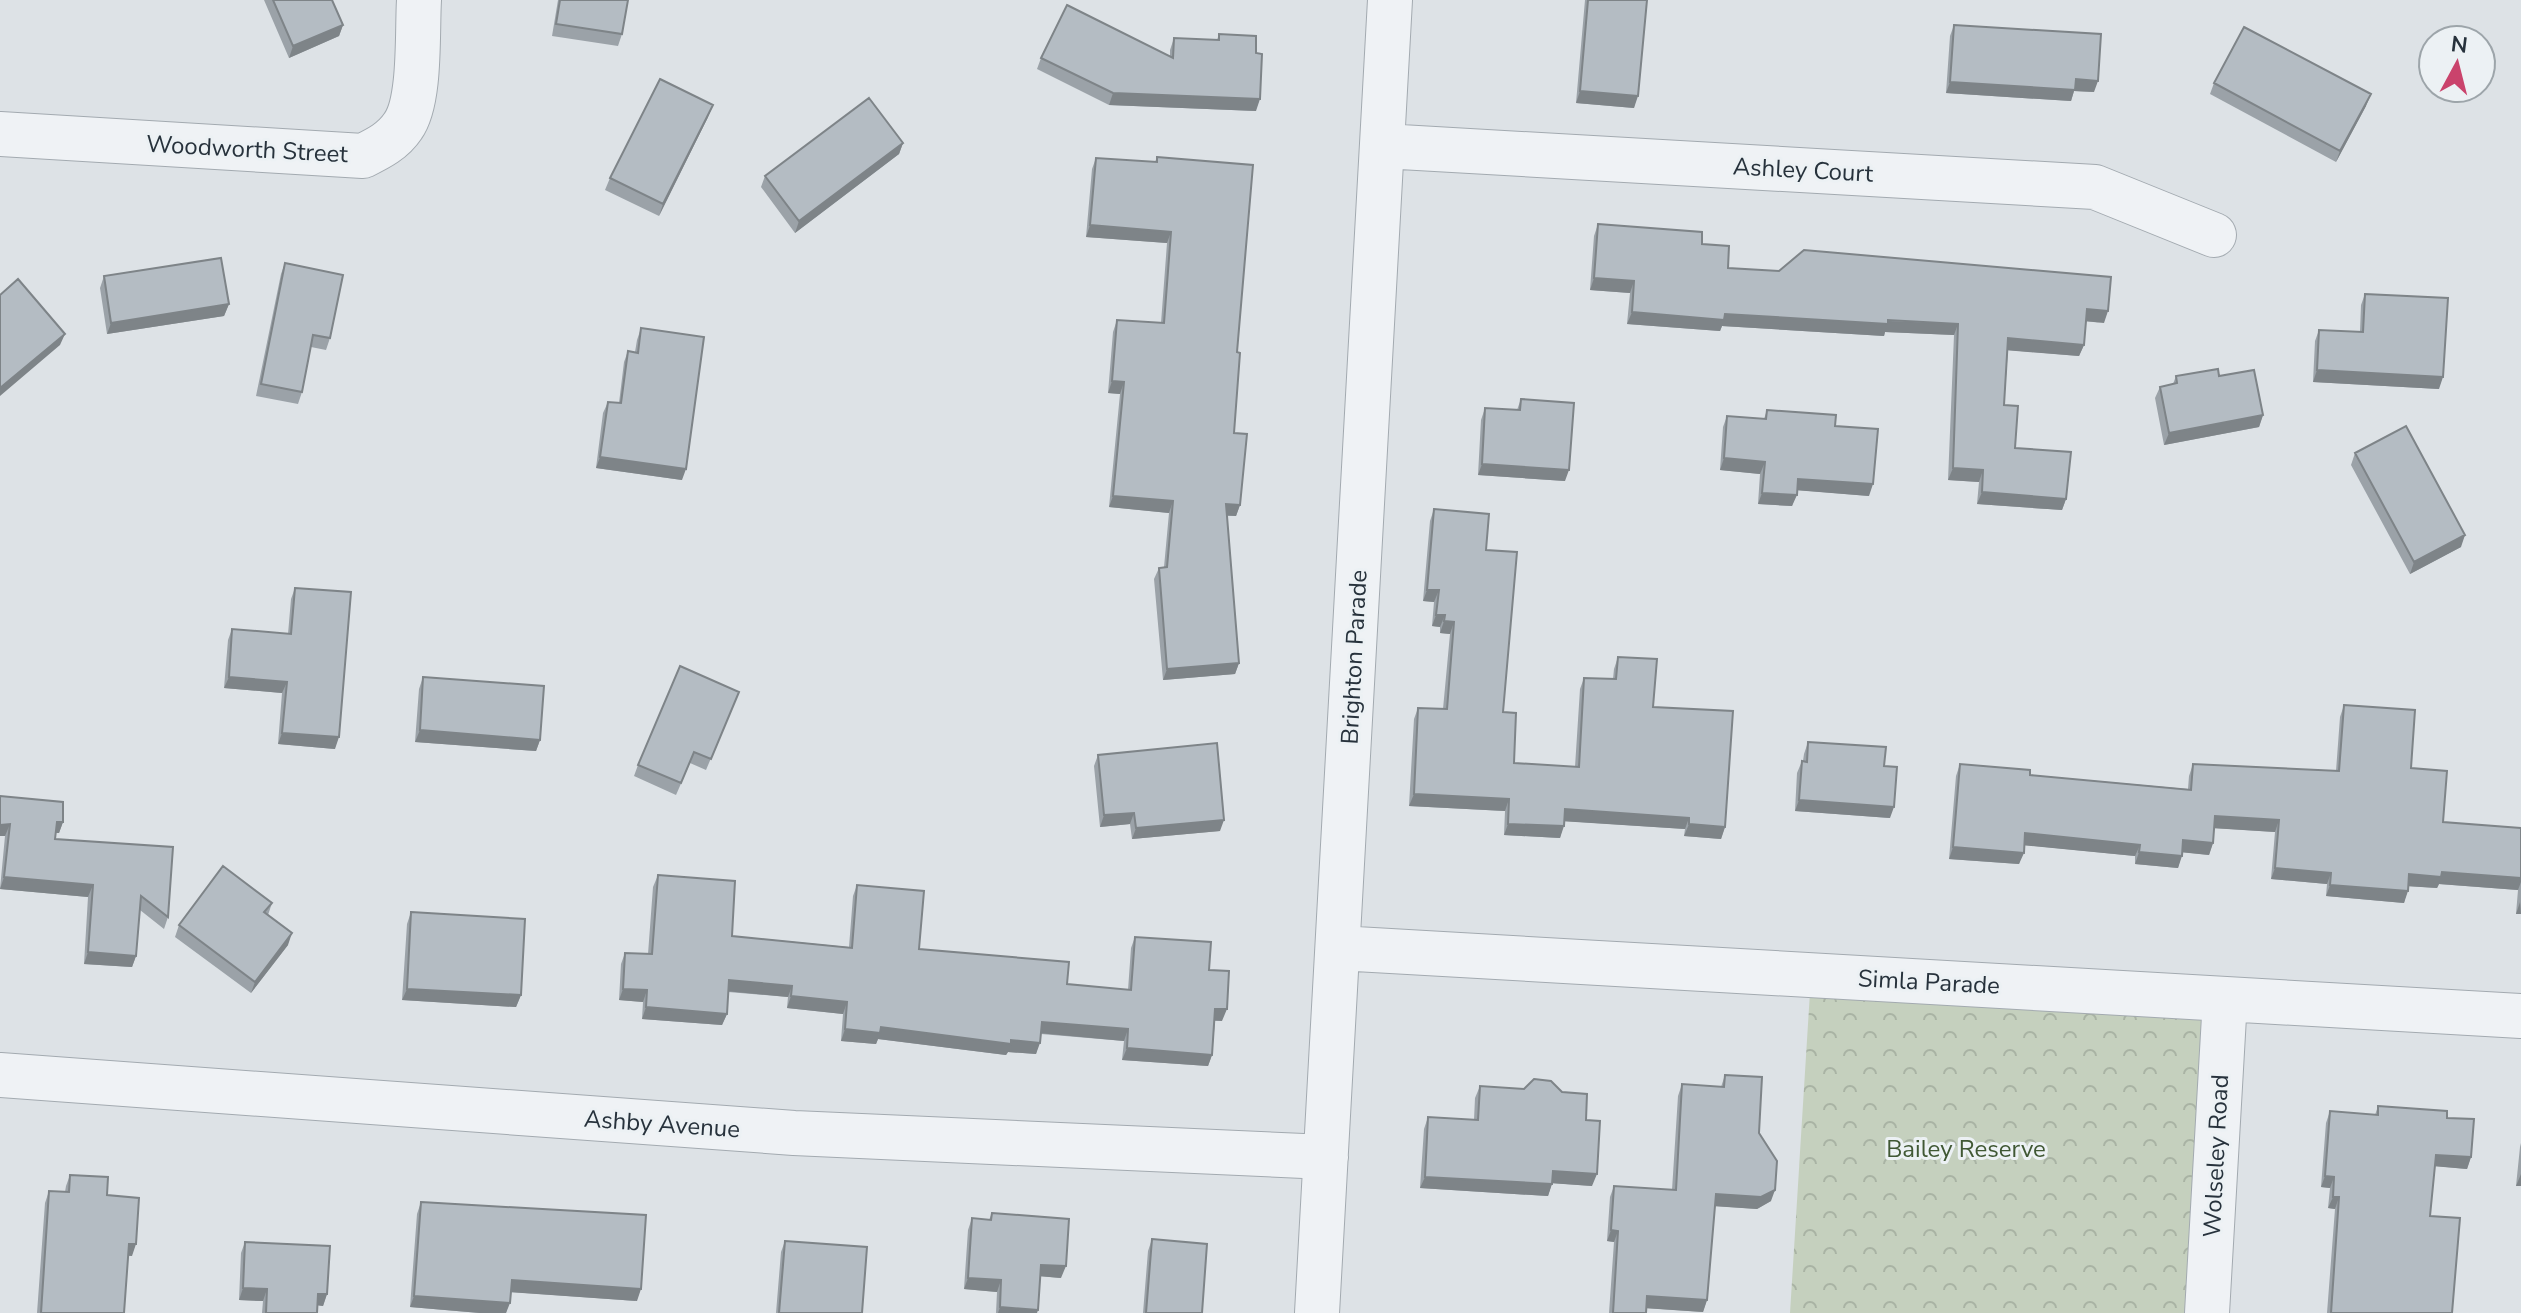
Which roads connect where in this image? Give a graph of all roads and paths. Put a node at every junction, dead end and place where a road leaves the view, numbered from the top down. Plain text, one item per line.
1 (419, 0) edge
2 (1390, 0) edge
3 (0, 134) edge
4 (1383, 146) junction
5 (2214, 235) dead end
6 (1338, 948) junction
7 (2225, 999) junction
8 (2521, 1016) edge
9 (0, 1075) edge
10 (1326, 1157) junction
11 (1317, 1313) edge
12 (2207, 1313) edge

1 - 3 street, Woodworth Street
2 - 4 street, Brighton Parade
4 - 5 street, Ashley Court
4 - 6 street, Brighton Parade
6 - 7 street, Simla Parade
6 - 10 street, Brighton Parade
7 - 8 street, Simla Parade
7 - 12 street, Wolseley Road
9 - 10 street, Ashby Avenue
10 - 11 street, Brighton Parade

